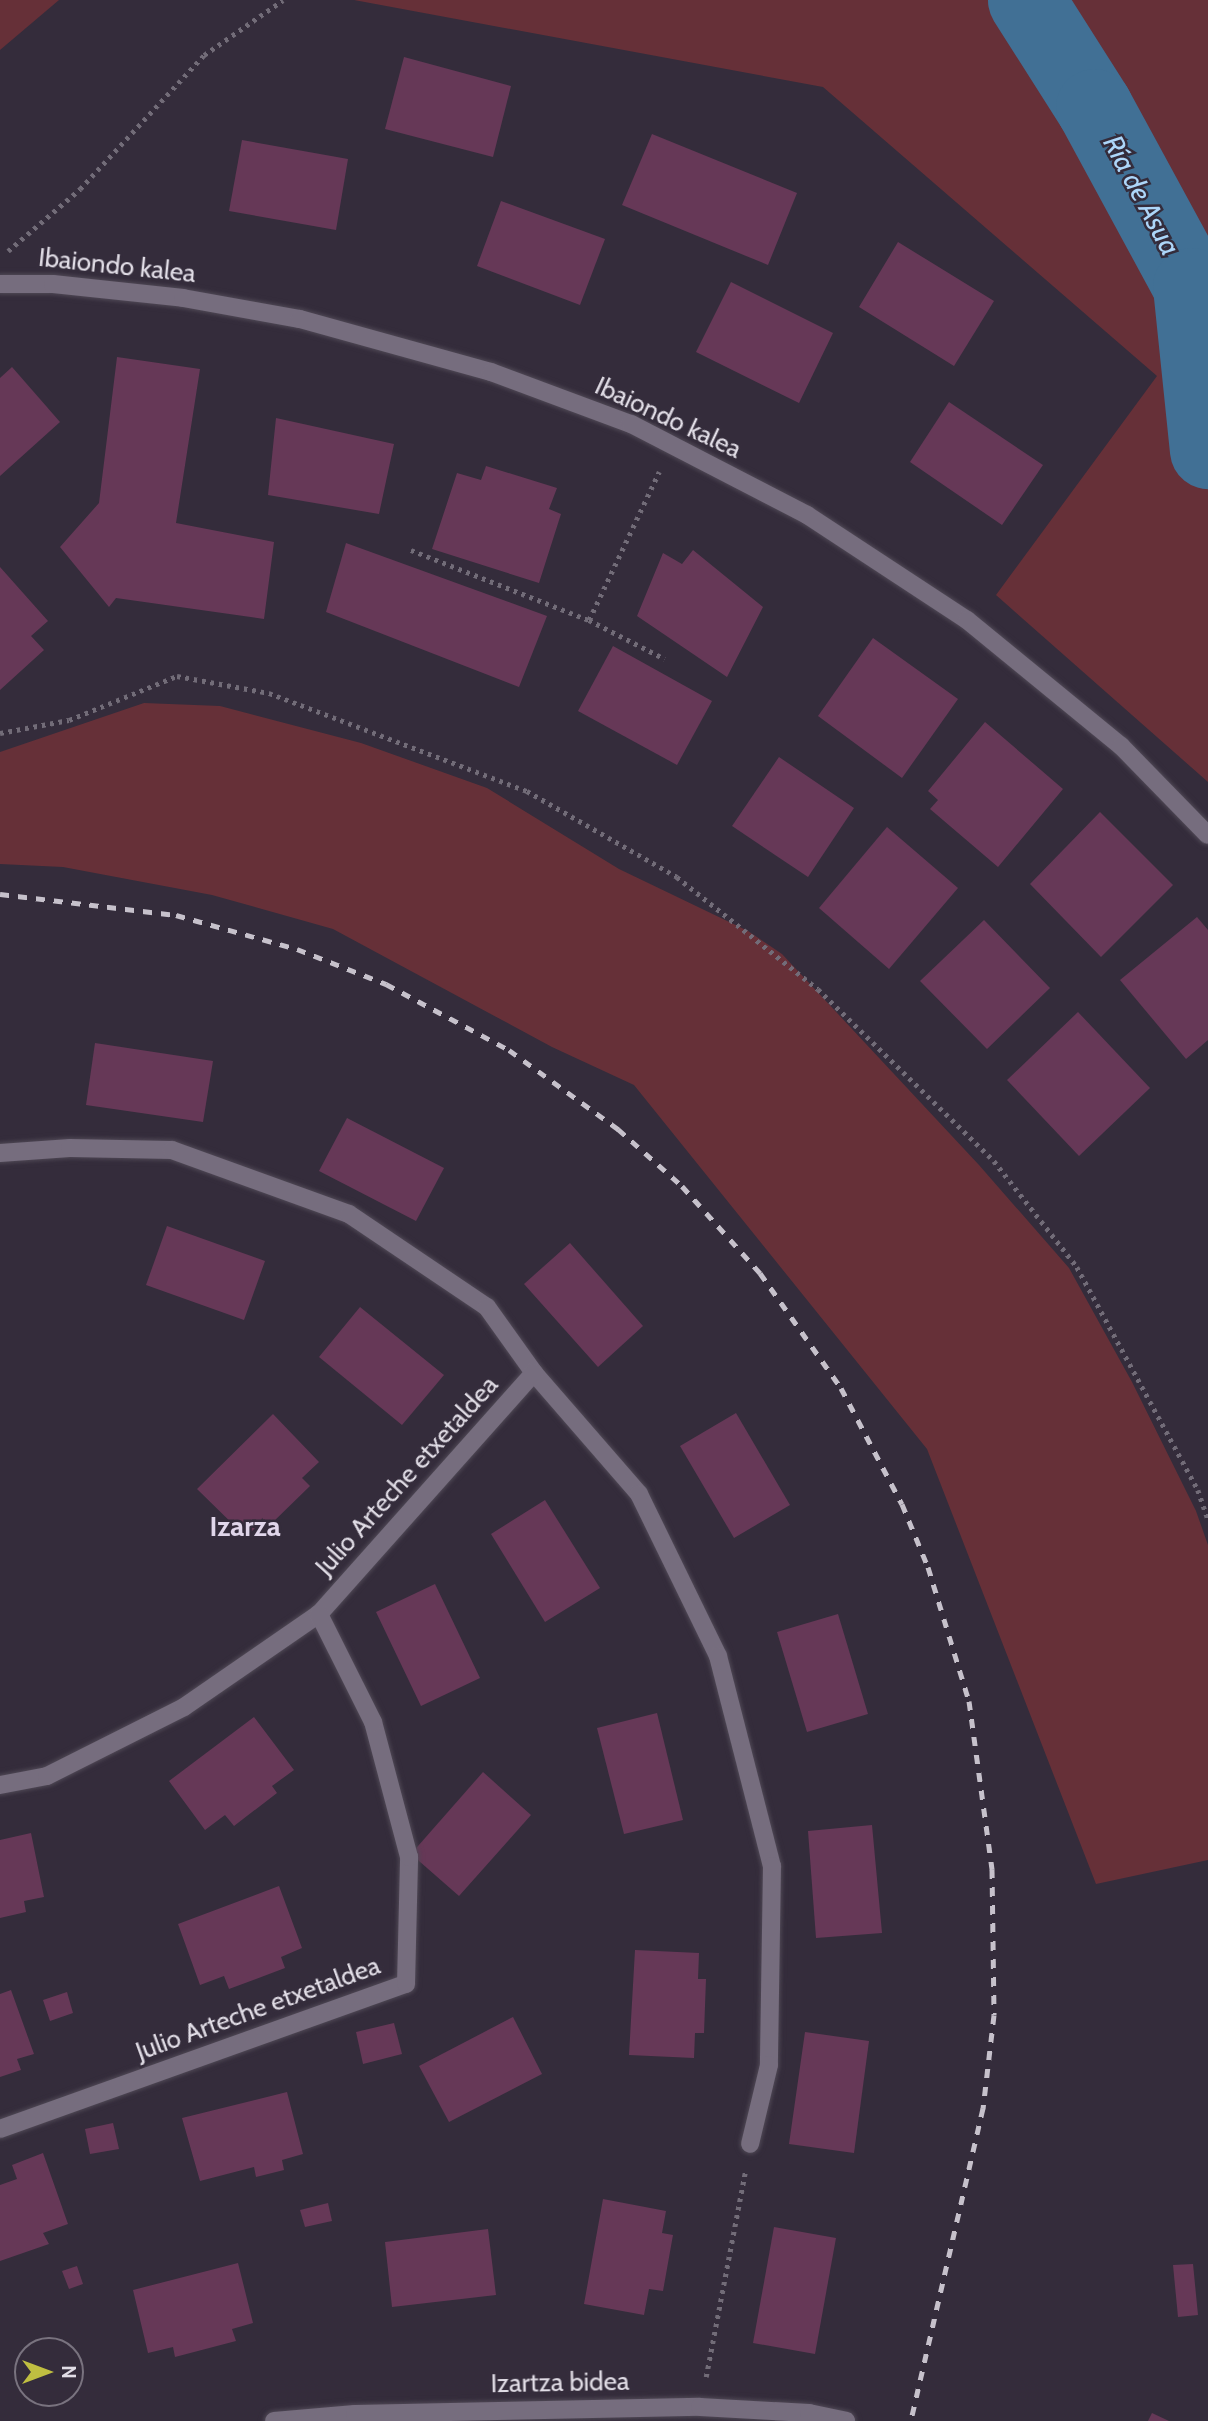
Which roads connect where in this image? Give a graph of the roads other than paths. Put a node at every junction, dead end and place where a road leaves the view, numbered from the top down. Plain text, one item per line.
1 (0, 284) edge
2 (1208, 835) edge
3 (0, 1153) edge
4 (534, 1373) junction
5 (319, 1614) junction
6 (0, 1785) edge
7 (0, 2129) edge
8 (750, 2144) road end
9 (298, 2419) edge
10 (274, 2421) edge
11 (846, 2421) edge

1 - 2 street, Ibaiondo kalea
3 - 4 street, Julio Arteche etxetaldea
4 - 5 street, Julio Arteche etxetaldea
4 - 8 street, Julio Arteche etxetaldea
5 - 6 street, Julio Arteche etxetaldea
5 - 7 street, Julio Arteche etxetaldea
9 - 10 street, Izartza bidea
9 - 11 street, Izartza bidea

